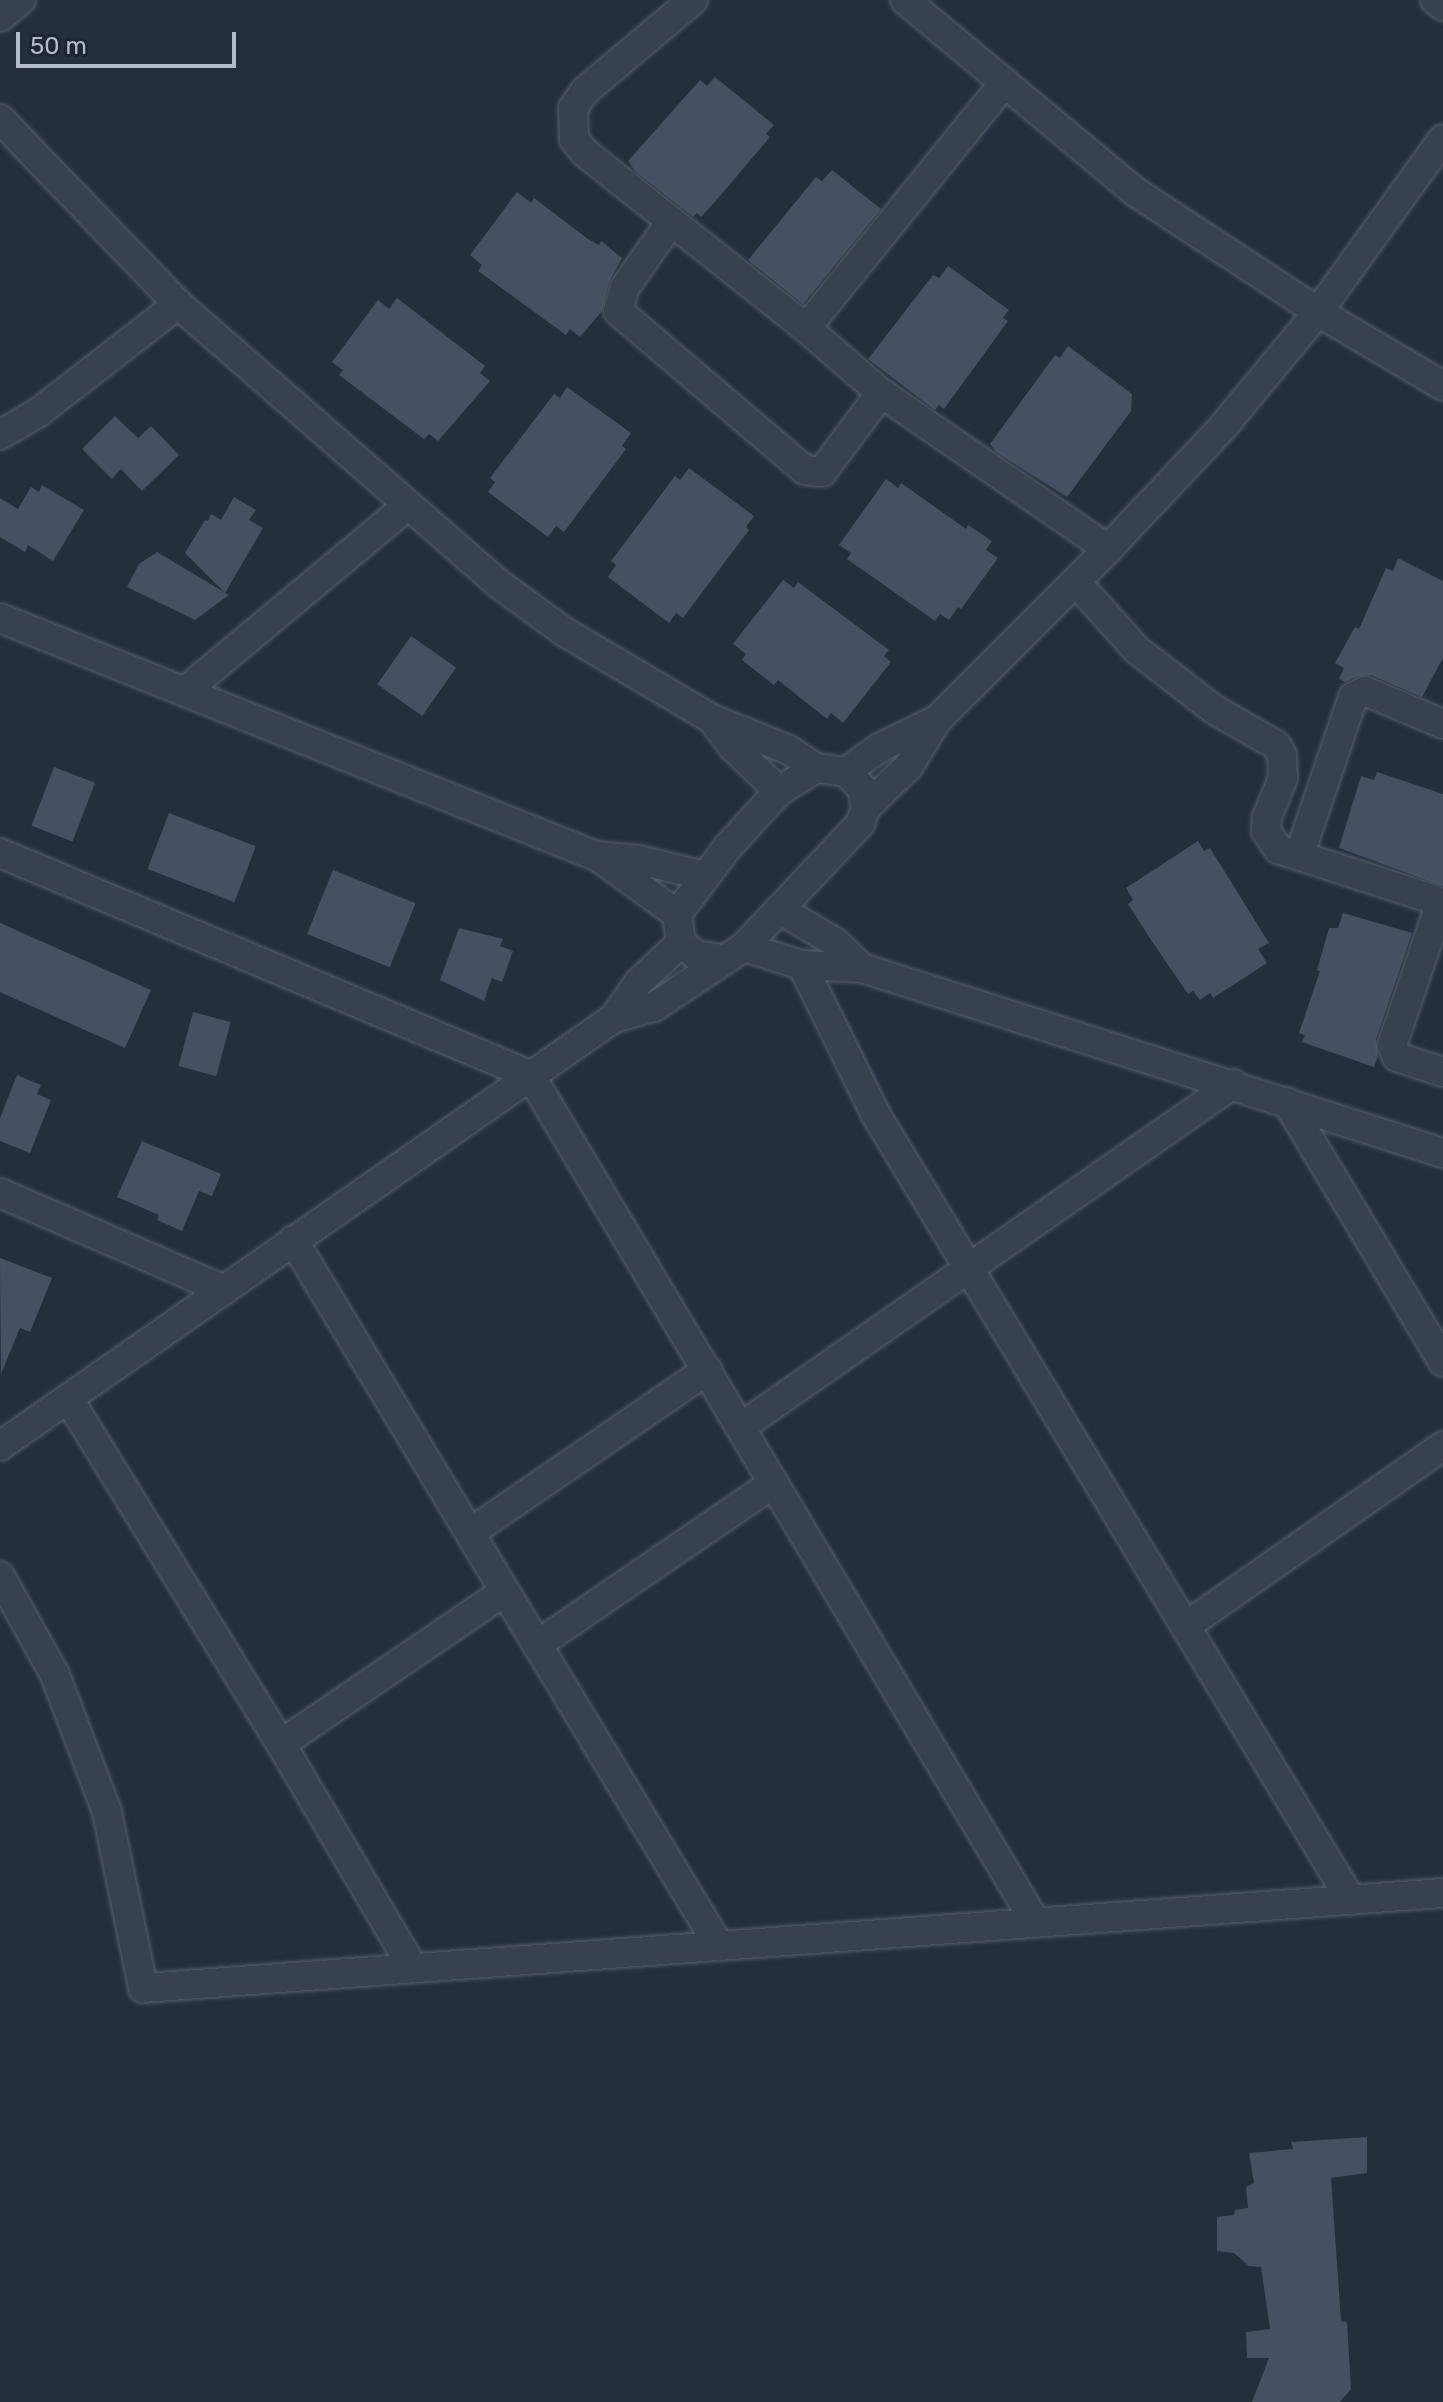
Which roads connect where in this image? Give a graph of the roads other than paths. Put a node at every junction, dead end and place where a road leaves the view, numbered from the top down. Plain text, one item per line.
1 (21, 0) edge
2 (693, 0) edge
3 (905, 0) edge
4 (1435, 0) edge
5 (1443, 6) edge
6 (0, 17) edge
7 (1005, 82) junction
8 (0, 119) edge
9 (1443, 139) edge
10 (671, 222) junction
11 (178, 304) junction
12 (1318, 312) junction
13 (806, 328) junction
14 (1443, 386) edge
15 (881, 393) junction
16 (0, 435) edge
17 (406, 507) junction
18 (1108, 549) junction
19 (1076, 582) junction
20 (0, 618) edge
21 (185, 691) junction
22 (712, 719) junction
23 (937, 720) junction
24 (1443, 724) edge
25 (816, 768) junction
26 (846, 772) junction
27 (779, 791) junction
28 (866, 807) junction
29 (0, 853) edge
30 (596, 856) junction
31 (1299, 856) junction
32 (705, 876) junction
33 (1441, 907) edge
34 (779, 909) junction
35 (677, 914) junction
36 (681, 943) junction
37 (733, 953) junction
38 (802, 965) junction
39 (862, 968) junction
40 (614, 1018) junction
41 (1443, 1072) edge
42 (530, 1075) junction
43 (1233, 1084) junction
44 (1287, 1102) junction
45 (1443, 1153) edge
46 (0, 1193) edge
47 (293, 1240) junction
48 (970, 1268) junction
49 (224, 1290) junction
50 (1443, 1362) edge
51 (707, 1370) junction
52 (68, 1398) junction
53 (741, 1427) junction
54 (0, 1446) edge
55 (1443, 1446) edge
56 (774, 1483) junction
57 (470, 1533) junction
58 (0, 1576) edge
59 (505, 1591) junction
60 (1186, 1626) junction
61 (537, 1645) junction
62 (281, 1744) junction
63 (1443, 1893) edge
64 (1351, 1900) junction
65 (1036, 1923) junction
66 (719, 1946) junction
67 (413, 1968) junction

1 - 6 street
2 - 10 street
3 - 7 street
4 - 5 street
7 - 12 street
7 - 13 street
8 - 11 street
9 - 12 street
10 - 13 street
10 - 15 street
11 - 16 street
11 - 17 street
12 - 14 street
12 - 18 street
13 - 15 street
15 - 18 street
17 - 21 street
17 - 22 street
18 - 19 street
19 - 23 street
19 - 31 street
20 - 21 street
21 - 30 street
22 - 25 street
22 - 27 street
23 - 26 street
23 - 28 street
24 - 31 street
25 - 26 street
25 - 27 street
26 - 28 street
27 - 32 street
28 - 34 street
29 - 42 street
30 - 32 street
30 - 35 street
31 - 33 street
32 - 35 street
33 - 41 street
34 - 37 street
34 - 39 street
35 - 36 street
36 - 37 street
36 - 40 street
37 - 38 street
37 - 40 street
38 - 39 street
38 - 48 street
39 - 43 street
40 - 42 street
42 - 47 street
42 - 51 street
43 - 44 street
43 - 48 street
44 - 45 street
44 - 50 street
46 - 49 street
47 - 49 street
47 - 57 street
48 - 53 street
48 - 60 street
49 - 52 street
51 - 53 street
51 - 57 street
52 - 54 street
52 - 62 street
53 - 56 street
55 - 60 street
56 - 61 street
56 - 65 street
57 - 59 street
58 - 67 street
59 - 61 street
59 - 62 street
60 - 64 street
61 - 66 street
62 - 67 street
63 - 64 street
64 - 65 street
65 - 66 street
66 - 67 street

